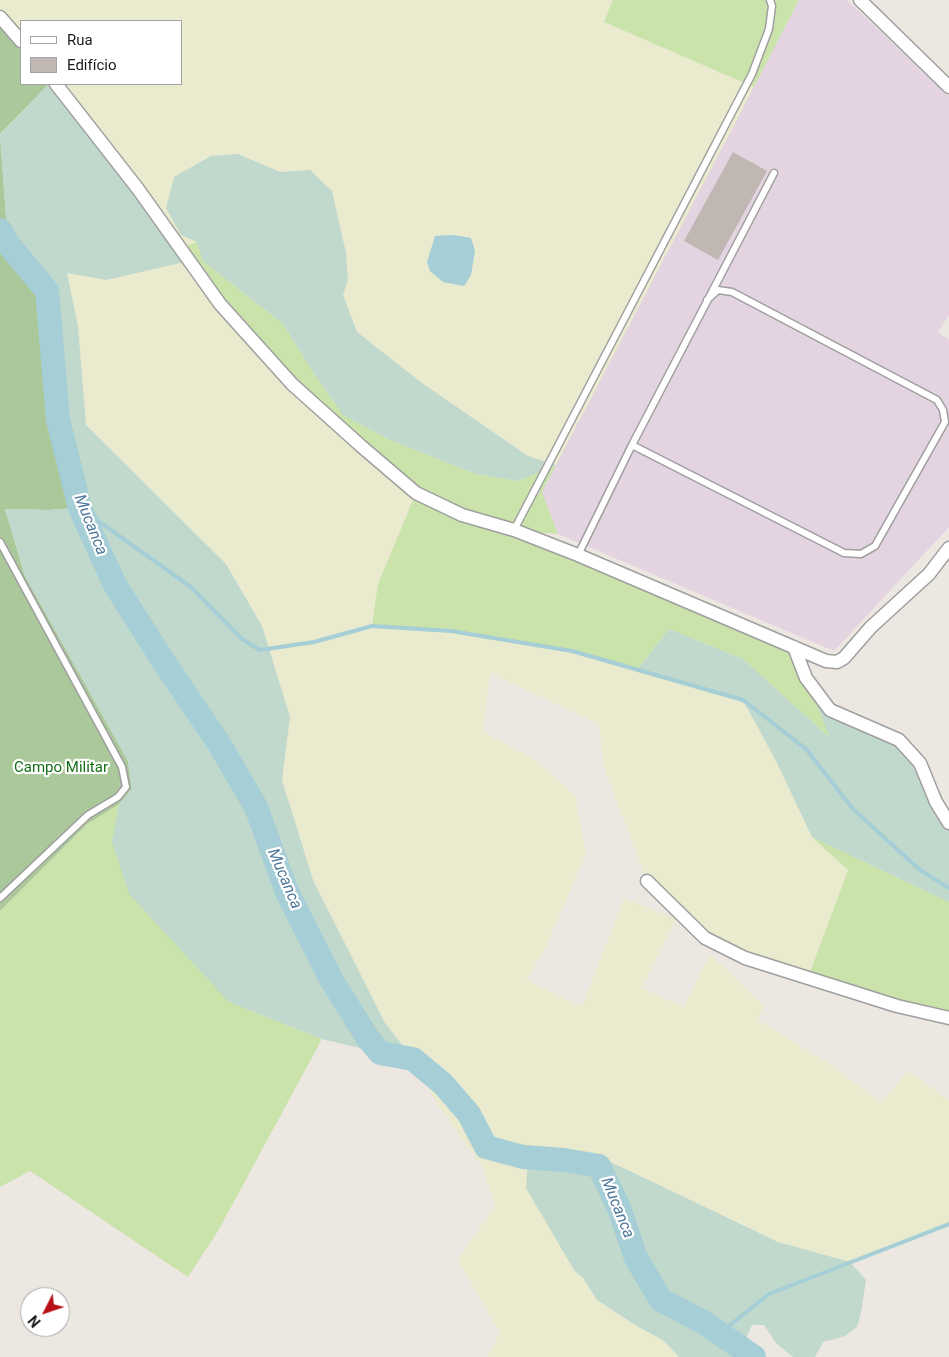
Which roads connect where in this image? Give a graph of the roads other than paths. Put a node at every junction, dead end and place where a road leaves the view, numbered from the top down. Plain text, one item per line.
1 (770, 0) edge
2 (860, 0) edge
3 (0, 17) edge
4 (20, 40) edge
5 (57, 85) edge
6 (949, 87) edge
7 (774, 173) dead end
8 (707, 300) junction
9 (632, 445) junction
10 (514, 530) junction
11 (0, 542) edge
12 (949, 548) edge
13 (578, 555) junction
14 (794, 647) junction
15 (949, 823) edge
16 (647, 881) dead end
17 (0, 898) edge
18 (949, 1018) edge

1 - 10 lane
2 - 6 street
3 - 4 street
5 - 10 street
7 - 8 lane
8 - 9 lane
8 - 9 lane
9 - 13 lane
10 - 13 street
11 - 17 lane
12 - 14 street
13 - 14 street
14 - 15 street
16 - 18 street

